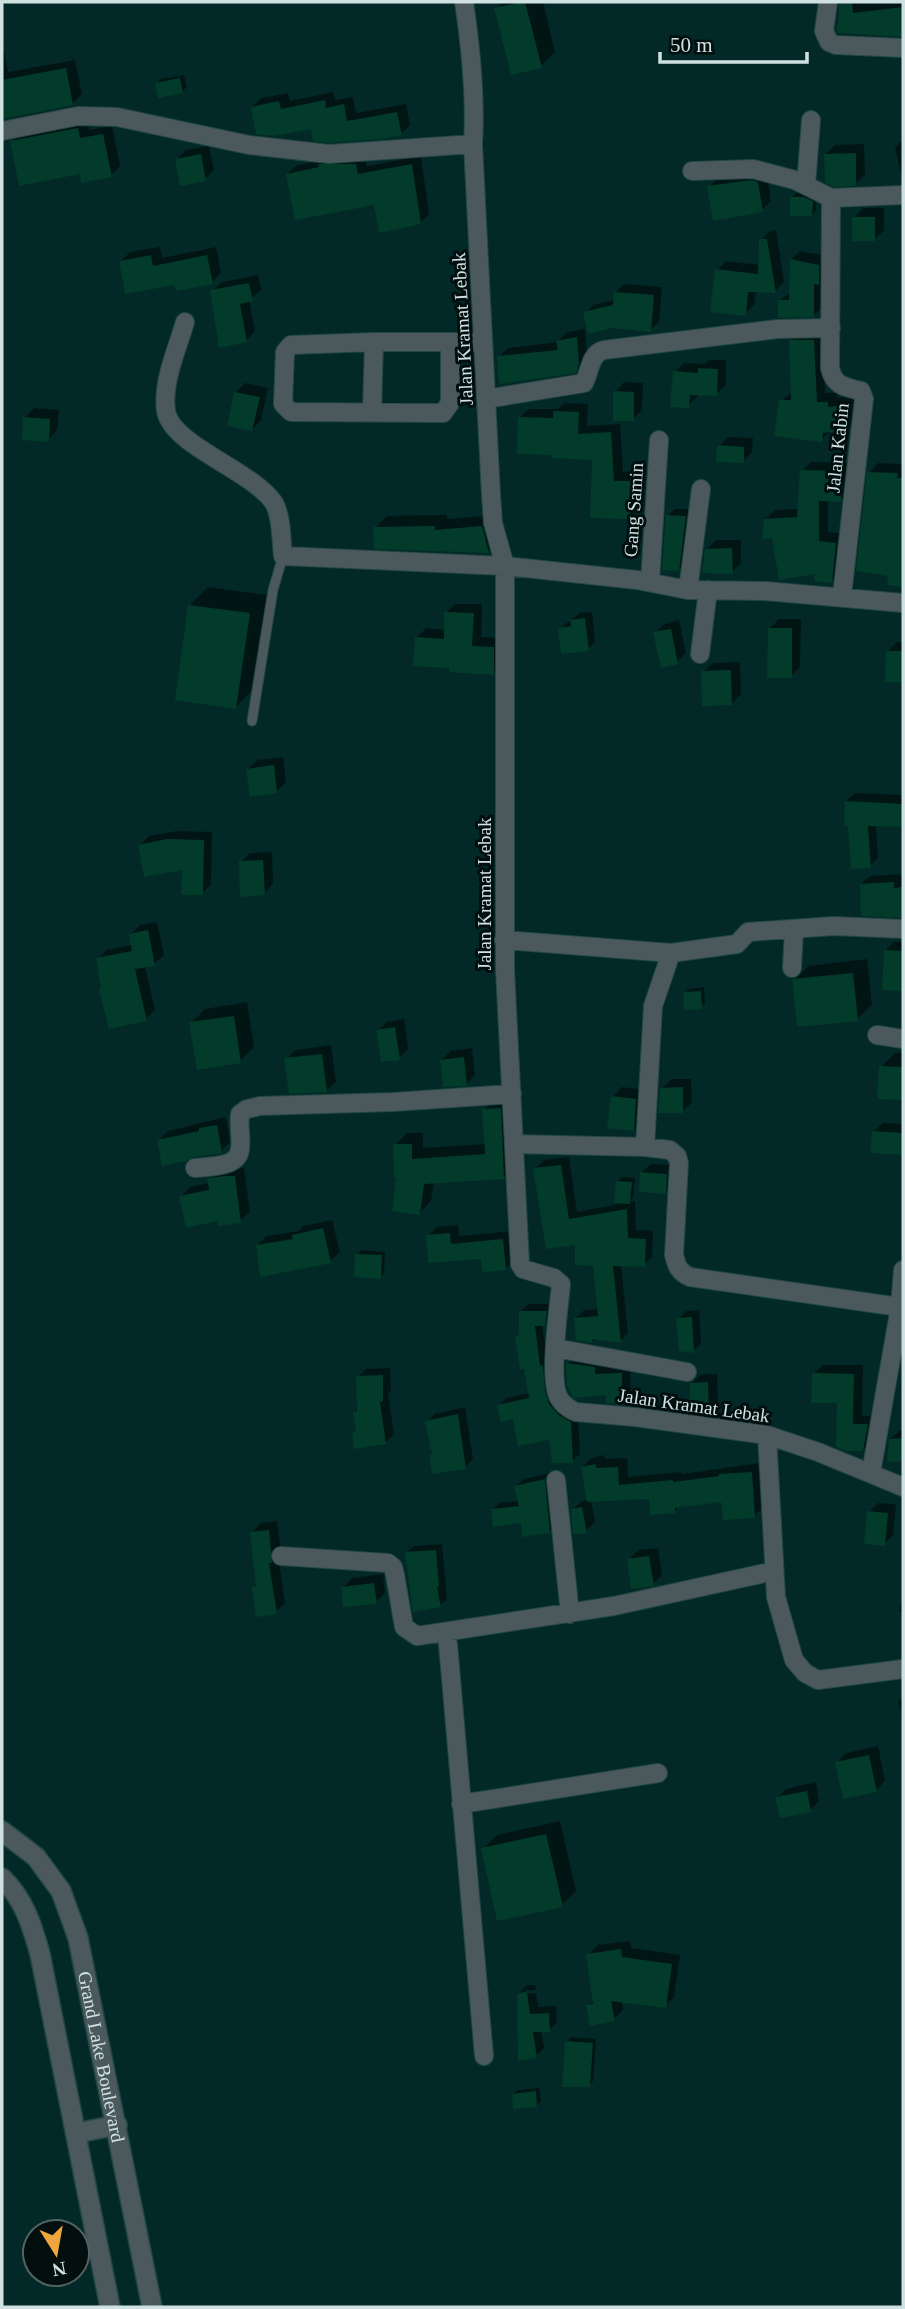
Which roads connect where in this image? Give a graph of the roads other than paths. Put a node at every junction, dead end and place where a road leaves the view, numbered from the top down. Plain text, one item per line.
1 (464, 2) edge
2 (828, 2) edge
3 (903, 48) edge
4 (811, 120) dead end
5 (2, 131) edge
6 (473, 144) junction
7 (692, 172) dead end
8 (806, 185) junction
9 (903, 195) edge
10 (831, 198) junction
11 (186, 323) dead end
12 (831, 328) junction
13 (374, 342) junction
14 (450, 342) junction
15 (483, 342) junction
16 (486, 399) junction
17 (372, 412) junction
18 (659, 440) dead end
19 (701, 489) dead end
20 (283, 556) junction
21 (505, 566) junction
22 (650, 582) junction
23 (688, 590) junction
24 (708, 590) junction
25 (842, 596) junction
26 (903, 603) edge
27 (700, 654) dead end
28 (252, 721) dead end
29 (903, 929) edge
30 (794, 930) junction
31 (504, 940) junction
32 (671, 953) junction
33 (792, 968) dead end
34 (877, 1035) dead end
35 (903, 1039) edge
36 (512, 1094) junction
37 (514, 1144) junction
38 (645, 1147) junction
39 (195, 1168) dead end
40 (903, 1270) edge
41 (900, 1307) junction
42 (555, 1348) junction
43 (687, 1372) dead end
44 (767, 1435) junction
45 (871, 1473) junction
46 (556, 1480) dead end
47 (903, 1487) edge
48 (281, 1556) dead end
49 (774, 1571) junction
50 (570, 1614) junction
51 (447, 1633) junction
52 (903, 1670) edge
53 (658, 1773) dead end
54 (461, 1804) junction
55 (2, 1831) edge
56 (2, 1878) edge
57 (484, 2056) dead end
58 (117, 2125) junction
59 (77, 2133) junction
60 (110, 2307) edge
61 (152, 2307) edge

1 - 6 street, Jalan Kramat Lebak
2 - 3 street
4 - 8 street
5 - 6 street
6 - 15 street, Jalan Kramat Lebak
7 - 8 street
8 - 10 street
9 - 10 street
10 - 12 street, Jalan Kabin
11 - 20 street
12 - 16 street
12 - 25 street, Jalan Kabin
13 - 14 street
13 - 17 street
13 - 17 street
14 - 15 street
14 - 17 street
15 - 16 street, Jalan Kramat Lebak
16 - 21 street, Jalan Kramat Lebak
18 - 22 street, Gang Samin
19 - 23 street
20 - 21 street
20 - 28 lane
21 - 22 street
21 - 31 street, Jalan Kramat Lebak
22 - 23 street
23 - 24 street
24 - 25 street
24 - 27 street
25 - 26 street
29 - 30 street
30 - 32 street
30 - 33 street
31 - 32 street
31 - 36 street, Jalan Kramat Lebak
32 - 38 street
34 - 35 street
36 - 37 street, Jalan Kramat Lebak
36 - 39 street
37 - 38 street
37 - 42 street, Jalan Kramat Lebak
38 - 41 street
40 - 41 street
41 - 45 street
42 - 43 street
42 - 44 street, Jalan Kramat Lebak
44 - 45 street, Jalan Kramat Lebak
44 - 49 street
45 - 47 street, Jalan Kramat Lebak
46 - 50 street
48 - 51 street
49 - 50 street
49 - 52 street
50 - 51 street
51 - 54 street
53 - 54 street
54 - 57 street
55 - 58 street, Grand Lake Boulevard
56 - 59 street, Grand Lake Boulevard
58 - 59 street
58 - 61 street, Grand Lake Boulevard
59 - 60 street, Grand Lake Boulevard

